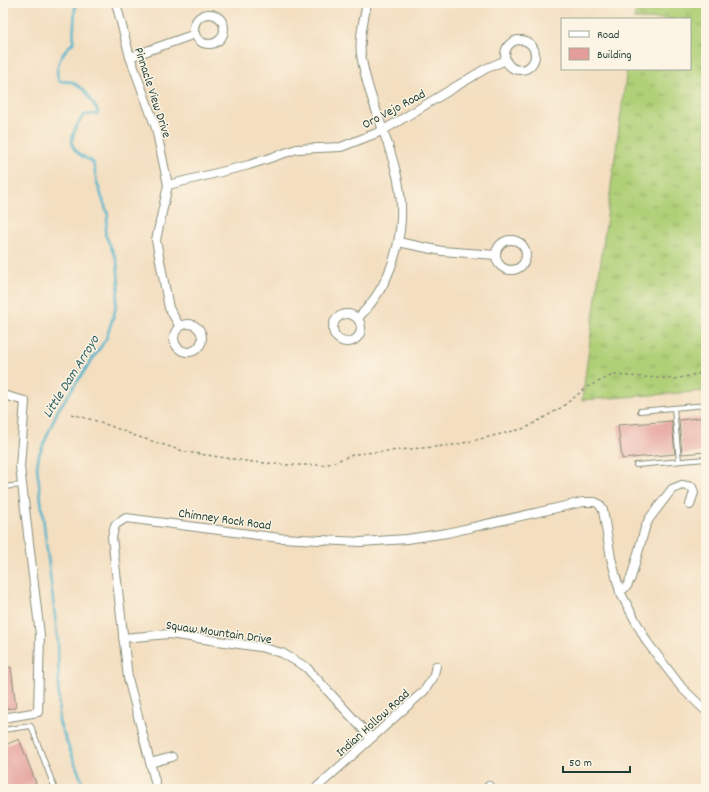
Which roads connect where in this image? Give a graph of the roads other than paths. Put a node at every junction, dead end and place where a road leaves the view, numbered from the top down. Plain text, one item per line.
1 (116, 3) edge
2 (367, 3) edge
3 (195, 34) dead end
4 (130, 57) junction
5 (506, 60) dead end
6 (382, 131) junction
7 (168, 185) junction
8 (398, 242) junction
9 (496, 255) dead end
10 (358, 318) dead end
11 (180, 327) dead end
12 (3, 395) edge
13 (706, 405) edge
14 (674, 408) junction
15 (640, 411) dead end
16 (706, 458) edge
17 (679, 461) junction
18 (636, 465) dead end
19 (22, 485) junction
20 (3, 487) edge
21 (690, 505) dead end
22 (620, 592) junction
23 (123, 638) junction
24 (436, 666) dead end
25 (706, 711) edge
26 (3, 718) edge
27 (3, 730) edge
28 (371, 738) junction
29 (172, 757) dead end
30 (150, 763) junction
31 (55, 789) edge
32 (157, 789) edge
33 (315, 789) edge

1 - 4 street, Pinnacle View Drive
2 - 6 street
3 - 4 street
4 - 7 street, Pinnacle View Drive
5 - 6 street, Oro Vejo Road
6 - 7 street, Oro Vejo Road
6 - 8 street
7 - 11 street, Pinnacle View Drive
8 - 9 street
8 - 10 street
12 - 19 street
13 - 14 lane
14 - 15 lane
14 - 17 lane
16 - 17 lane
17 - 18 lane
19 - 20 lane
19 - 26 street
21 - 22 street
22 - 23 street, Chimney Rock Road
22 - 25 street
23 - 28 street, Squaw Mountain Drive
23 - 30 street, Chimney Rock Road
24 - 28 street, Indian Hollow Road
27 - 31 lane
28 - 33 street, Indian Hollow Road
29 - 30 street
30 - 32 street, Chimney Rock Road

